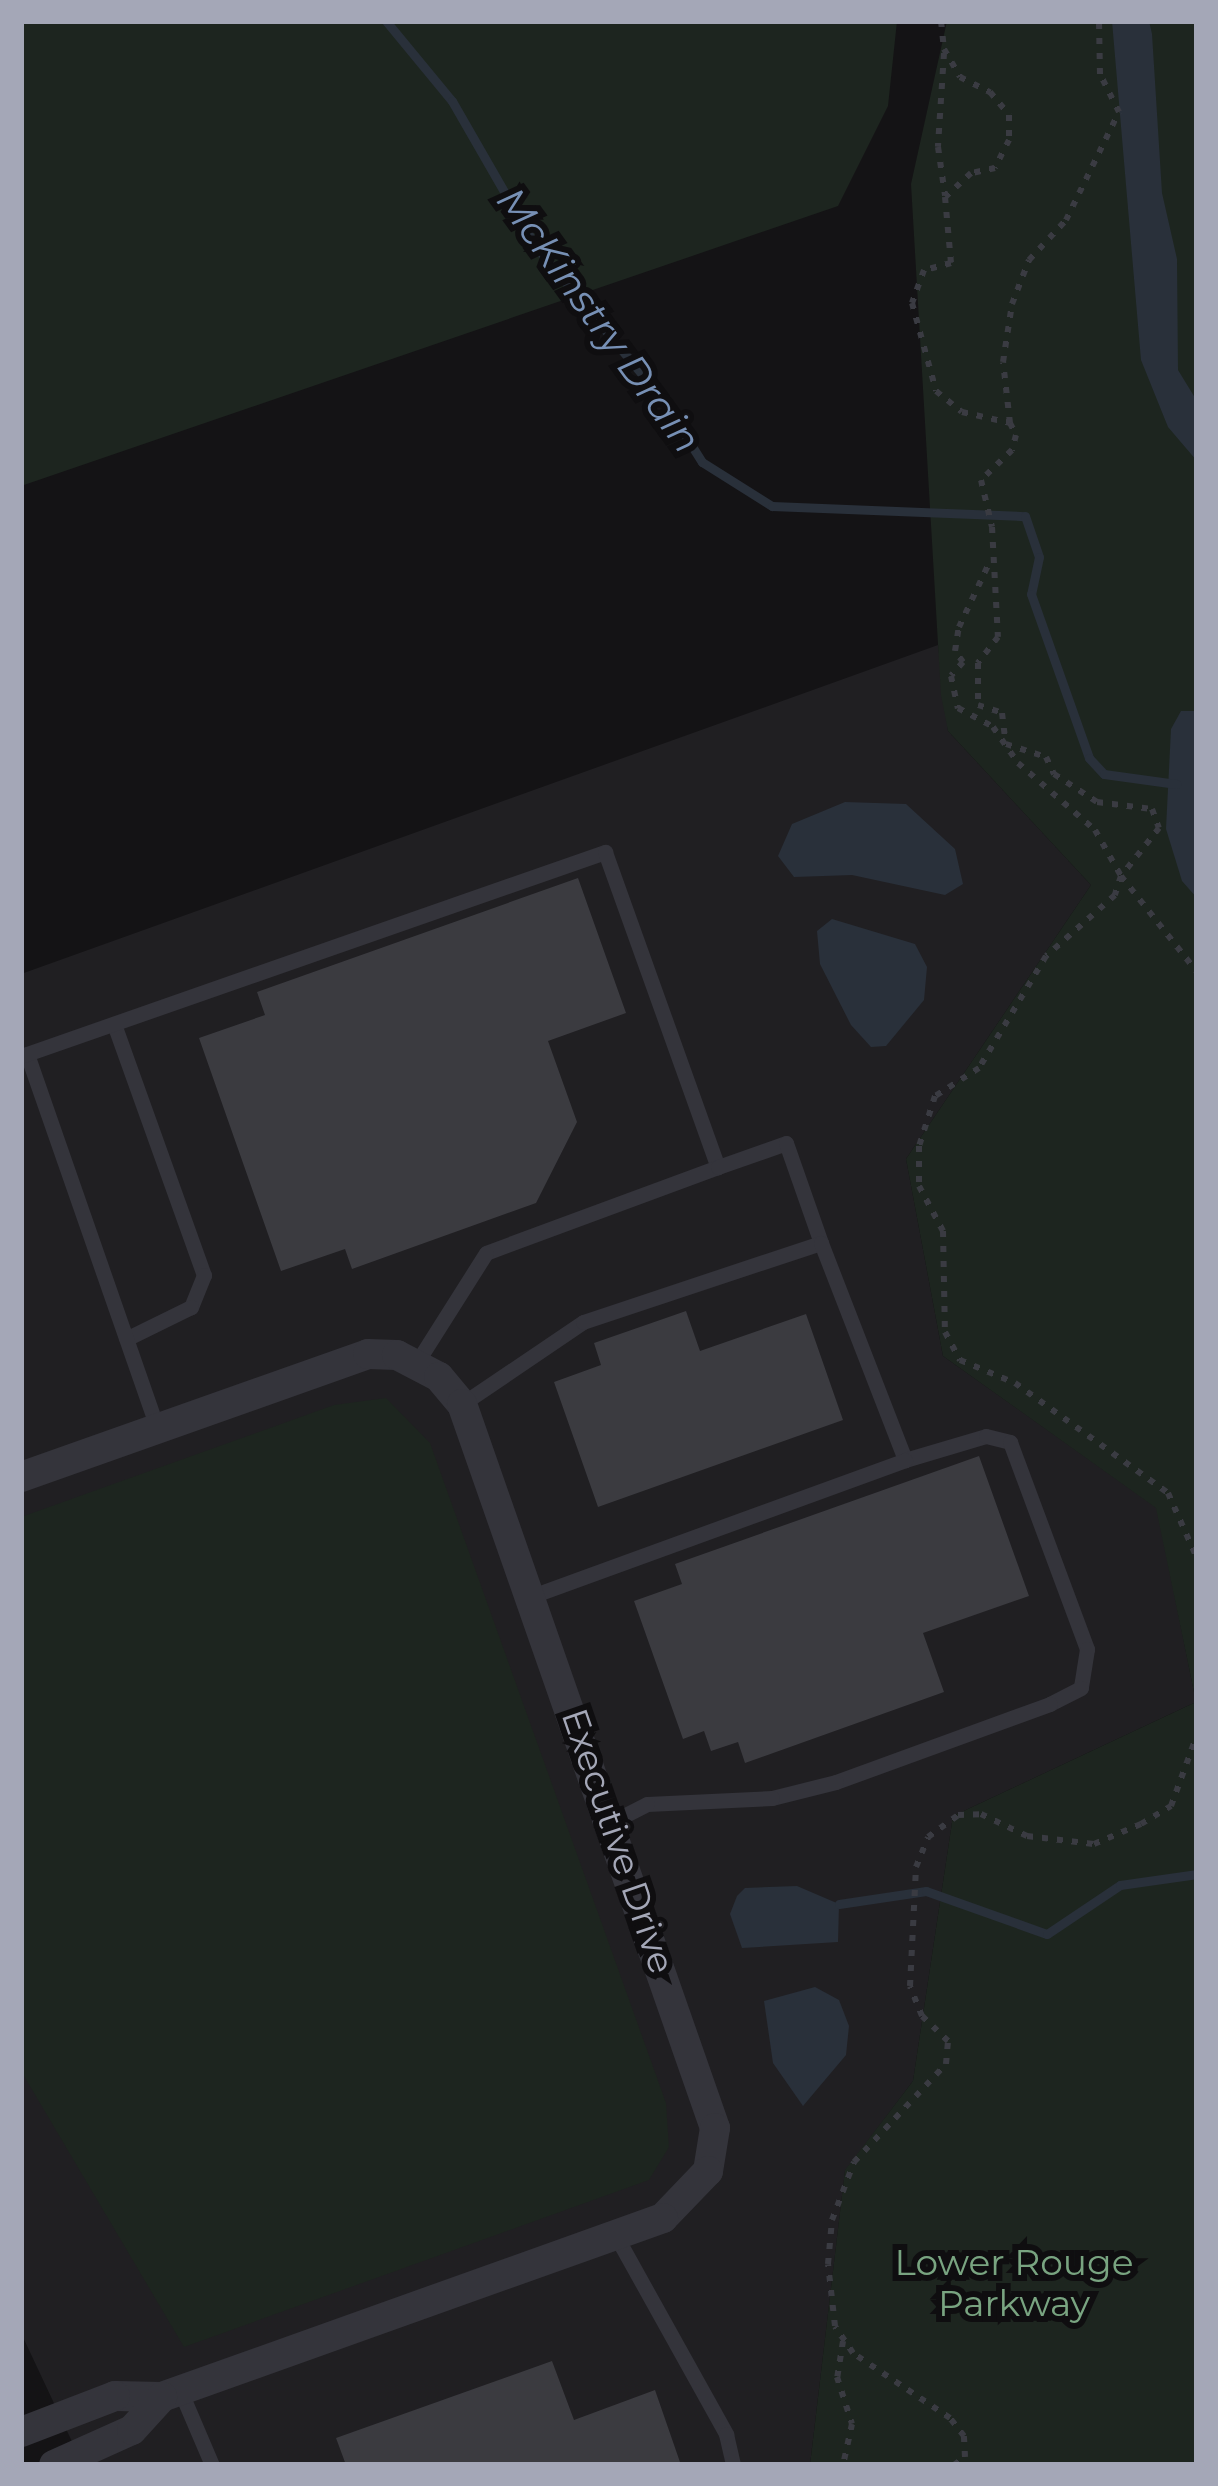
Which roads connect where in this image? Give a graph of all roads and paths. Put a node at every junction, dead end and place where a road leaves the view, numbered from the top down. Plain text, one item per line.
1 (941, 21) edge
2 (1099, 21) edge
3 (944, 49) junction
4 (945, 197) junction
5 (1010, 423) junction
6 (992, 556) junction
7 (963, 662) junction
8 (978, 663) junction
9 (1006, 744) junction
10 (1121, 876) junction
11 (1197, 972) edge
12 (114, 1024) junction
13 (24, 1055) edge
14 (718, 1167) junction
15 (821, 1243) junction
16 (126, 1339) junction
17 (417, 1362) junction
18 (462, 1404) junction
19 (158, 1430) junction
20 (905, 1460) junction
21 (21, 1477) edge
22 (1197, 1558) edge
23 (532, 1596) junction
24 (1197, 1735) edge
25 (612, 1822) junction
26 (616, 2236) junction
27 (843, 2338) junction
28 (171, 2393) junction
29 (21, 2432) edge
30 (54, 2465) edge
31 (212, 2465) edge
32 (733, 2465) edge
33 (843, 2465) edge
34 (954, 2465) edge

1 - 3 path
2 - 5 path
3 - 4 path
3 - 4 path
4 - 5 path
5 - 6 path
6 - 7 path
6 - 8 path
7 - 8 path
7 - 9 path
8 - 9 path
9 - 10 path
9 - 10 path
10 - 11 path
10 - 22 path
12 - 13 lane
12 - 14 lane
12 - 16 lane
13 - 16 lane
14 - 15 lane
14 - 17 lane
15 - 18 lane
15 - 20 lane
16 - 19 lane
17 - 18 street, Executive Drive
17 - 19 street
18 - 23 street, Executive Drive
19 - 21 street
20 - 23 lane
20 - 25 lane
23 - 25 street, Executive Drive
24 - 27 path
25 - 26 street, Executive Drive
26 - 28 street, Executive Drive
26 - 32 lane
27 - 33 path
27 - 34 path
28 - 29 street, Executive Drive
28 - 30 street, Executive Drive
28 - 31 lane

